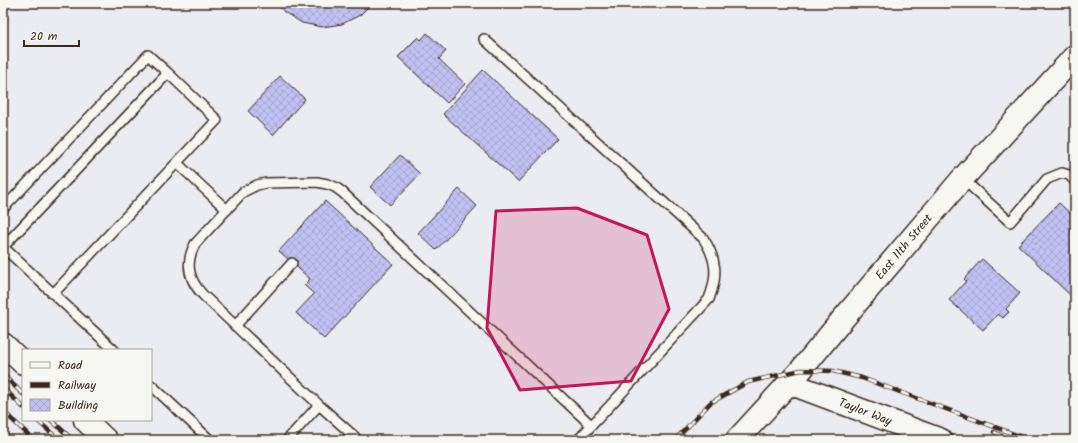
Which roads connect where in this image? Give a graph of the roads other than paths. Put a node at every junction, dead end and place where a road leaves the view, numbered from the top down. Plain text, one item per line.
1 (484, 39) dead end
2 (1075, 56) edge
3 (168, 74) junction
4 (177, 163) junction
5 (962, 179) junction
6 (1075, 181) edge
7 (3, 209) edge
8 (227, 210) junction
9 (3, 247) edge
10 (292, 263) dead end
11 (53, 294) junction
12 (236, 326) junction
13 (3, 344) edge
14 (113, 349) edge
15 (22, 362) edge
16 (790, 383) junction
17 (152, 386) edge
18 (319, 404) junction
19 (86, 421) edge
20 (591, 425) junction
21 (355, 439) edge
22 (106, 440) edge
23 (210, 440) edge
24 (287, 440) edge
25 (578, 440) edge
26 (737, 440) edge
27 (941, 440) edge

1 - 20 lane
2 - 5 street, East 11th Street
3 - 4 lane
3 - 7 lane
3 - 9 lane
4 - 8 lane
4 - 11 lane
5 - 6 lane
5 - 16 street, East 11th Street
8 - 12 lane
8 - 20 lane
9 - 11 lane
10 - 12 lane
11 - 14 lane
12 - 18 lane
13 - 15 street
16 - 26 street, East 11th Street
16 - 27 street, Taylor Way
17 - 23 lane
18 - 21 lane
18 - 24 lane
19 - 22 street
20 - 25 lane

